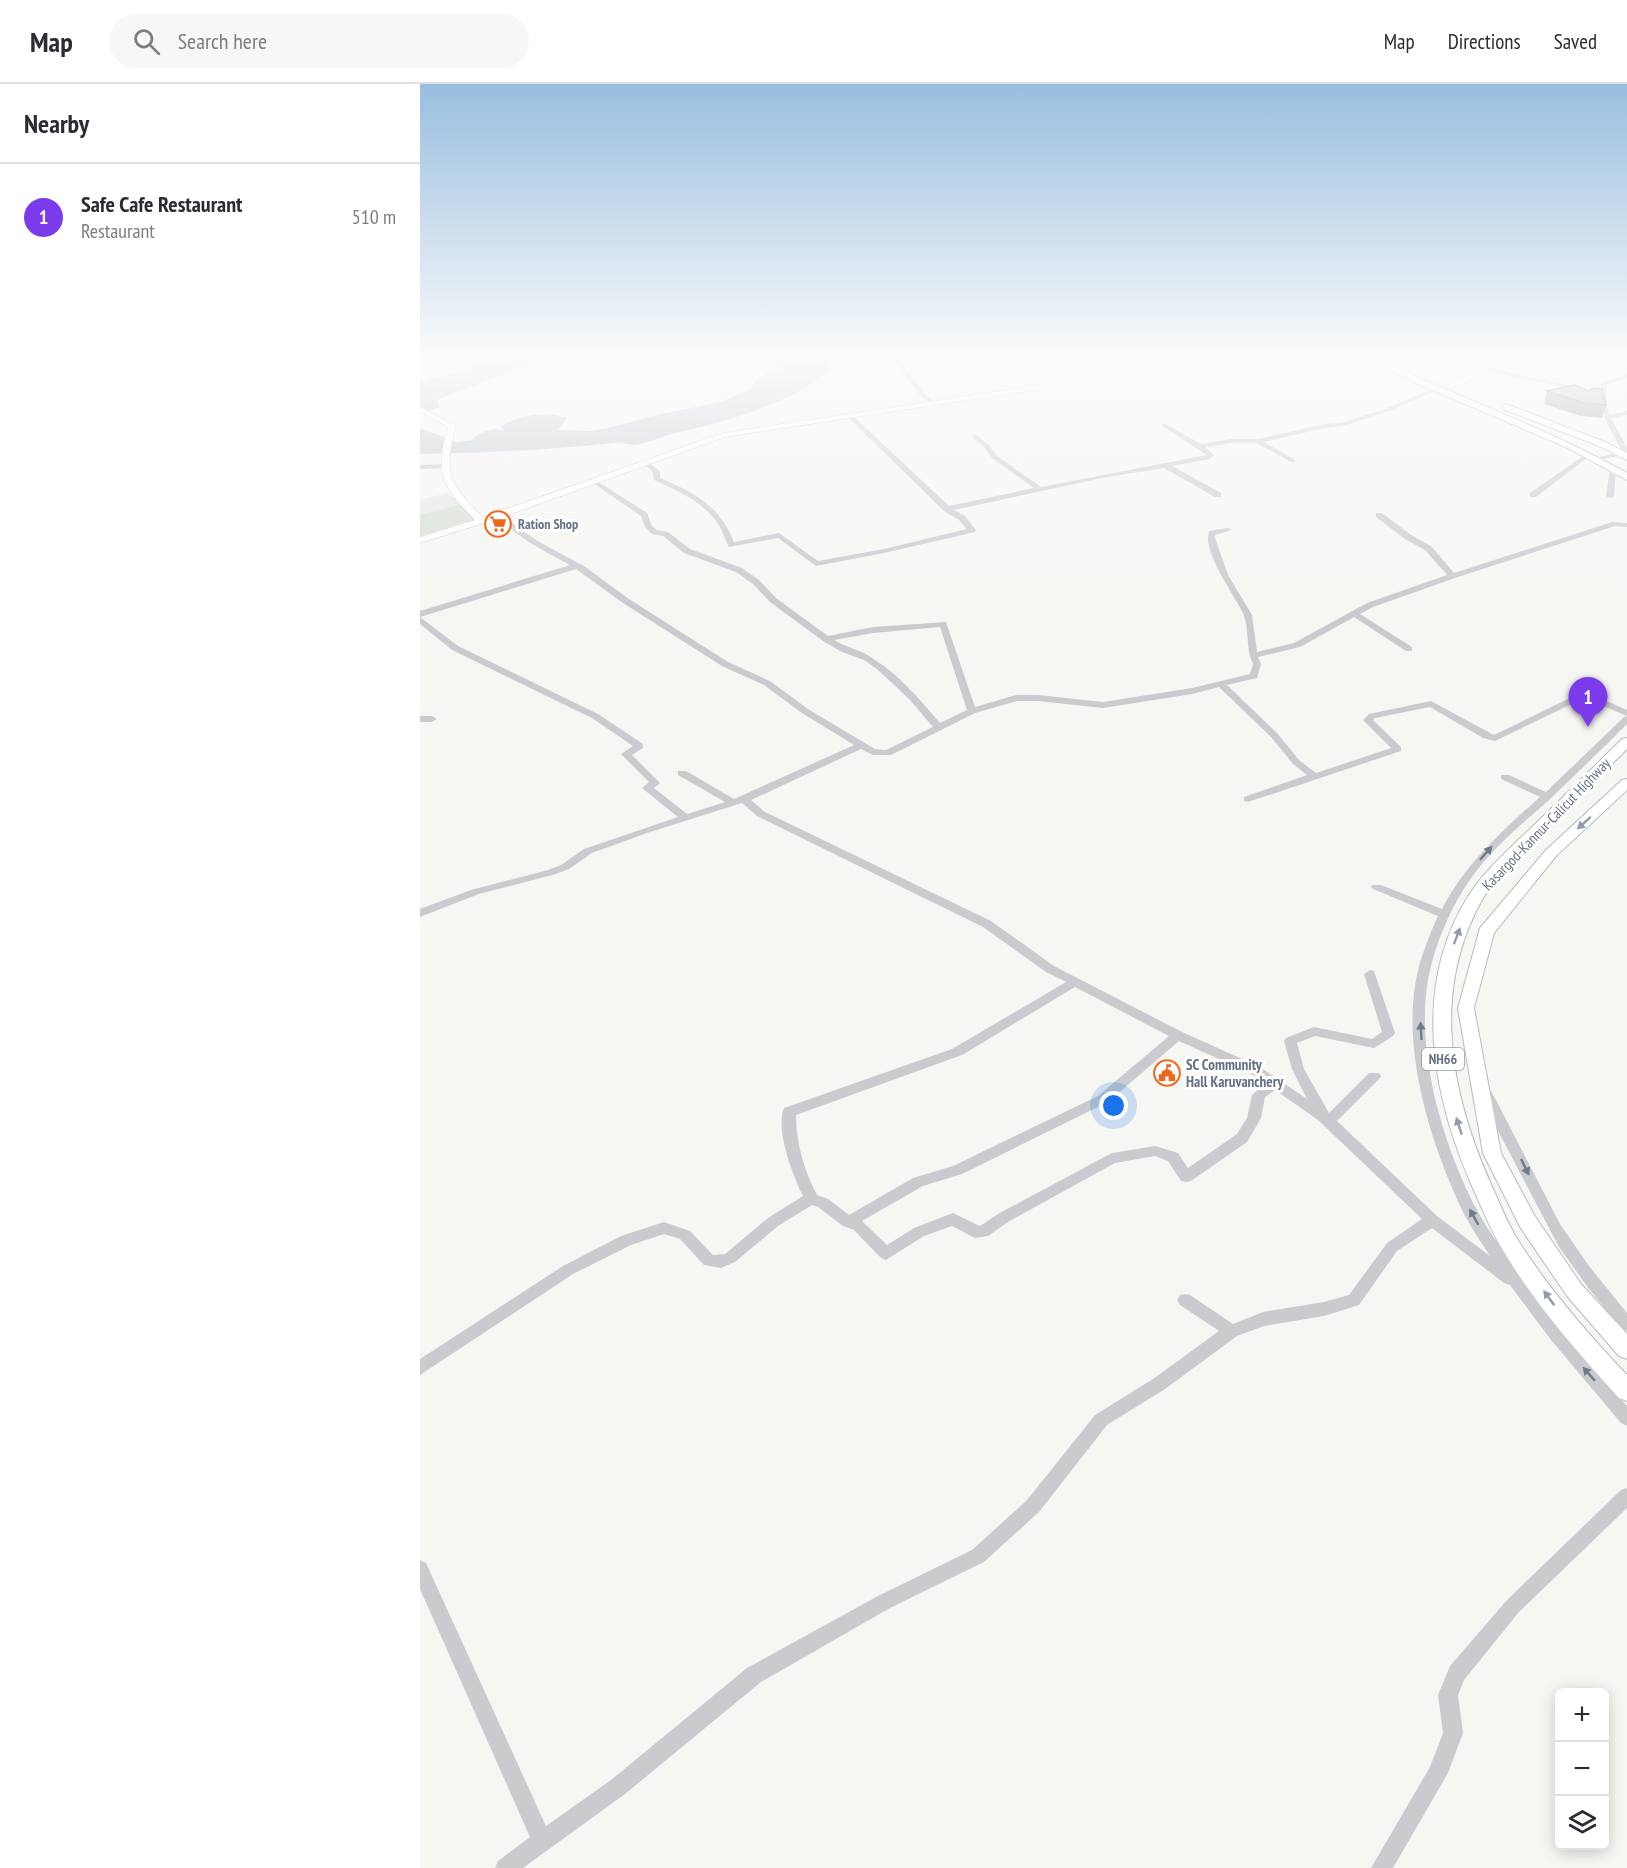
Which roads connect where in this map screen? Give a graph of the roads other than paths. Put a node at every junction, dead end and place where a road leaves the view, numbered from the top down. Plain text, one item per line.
1 (447, 440) edge
2 (709, 440) edge
3 (875, 440) edge
4 (980, 440) edge
5 (1190, 440) edge
6 (1260, 440) edge
7 (1554, 440) edge
8 (1593, 440) edge
9 (1621, 440) edge
10 (1257, 441) junction
11 (1200, 446) junction
12 (1623, 455) edge
13 (1592, 457) junction
14 (1293, 461) dead end
15 (646, 463) junction
16 (447, 466) junction
17 (1166, 466) junction
18 (420, 467) edge
19 (1613, 469) junction
20 (1627, 477) edge
21 (595, 482) junction
22 (1040, 489) junction
23 (1218, 495) dead end
24 (1533, 495) dead end
25 (1610, 496) dead end
26 (947, 508) junction
27 (500, 515) junction
28 (1379, 515) dead end
29 (481, 521) junction
30 (1627, 525) edge
31 (1228, 530) dead end
32 (420, 540) edge
33 (577, 566) junction
34 (1452, 576) junction
35 (420, 614) edge
36 (1354, 614) junction
37 (420, 620) edge
38 (826, 639) junction
39 (1409, 649) dead end
40 (1253, 656) junction
41 (1222, 685) junction
42 (972, 711) junction
43 (1627, 713) edge
44 (420, 719) edge
45 (432, 719) dead end
46 (1627, 719) edge
47 (939, 728) junction
48 (1627, 741) edge
49 (861, 745) junction
50 (682, 773) dead end
51 (1312, 775) junction
52 (1505, 777) dead end
53 (1627, 783) edge
54 (1547, 796) junction
55 (745, 799) junction
56 (1248, 799) dead end
57 (732, 802) junction
58 (685, 817) junction
59 (1377, 887) dead end
60 (420, 913) edge
61 (1444, 914) junction
62 (1370, 974) dead end
63 (1075, 982) junction
64 (1178, 1035) junction
65 (1374, 1076) dead end
66 (1477, 1079) junction
67 (1274, 1084) junction
68 (1326, 1118) junction
69 (812, 1199) junction
70 (1432, 1220) junction
71 (848, 1222) junction
72 (1517, 1285) junction
73 (1185, 1300) dead end
74 (1627, 1324) edge
75 (1231, 1331) junction
76 (1627, 1350) edge
77 (420, 1368) edge
78 (1627, 1391) edge
79 (1627, 1418) edge
80 (1627, 1496) edge
81 (420, 1569) edge
82 (542, 1841) junction
83 (505, 1868) edge
84 (1381, 1868) edge

1 - 16 main road
2 - 15 main road
3 - 26 street
4 - 22 street
5 - 11 street
6 - 10 street
7 - 13 highway
8 - 12 highway
9 - 12 street
10 - 11 street
10 - 14 street
11 - 17 street
12 - 13 street
13 - 19 highway
13 - 24 street
15 - 21 main road
15 - 26 street
16 - 18 street
16 - 29 main road
17 - 22 street
17 - 23 street
19 - 20 highway
19 - 25 street
21 - 27 main road
21 - 38 street
22 - 26 street
27 - 29 main road
27 - 33 street
28 - 34 street
29 - 32 main road
30 - 34 street
31 - 40 street
33 - 35 street
33 - 49 street
34 - 36 street
36 - 39 street
36 - 40 street
37 - 58 street
38 - 42 street
38 - 47 street
40 - 41 street
41 - 42 street
41 - 51 street
42 - 47 street
43 - 51 street
44 - 45 street
46 - 54 street
47 - 49 street
78 -> 48 highway, Kasargod-Kannur-Calicut Highway / NH66
49 - 55 street
50 - 57 street
51 - 56 street
52 - 54 street
53 -> 66 highway, Kasargod-Kannur-Calicut Highway / NH66
61 -> 54 street
55 - 57 street
55 - 63 street
57 - 58 street
58 - 60 street
59 - 61 street
72 -> 61 street
62 - 68 street
63 - 64 street
63 - 69 street
64 - 67 street
64 - 71 street
65 - 68 street
66 -> 74 street
66 - 76 highway, Kasargod-Kannur-Calicut Highway / NH66
67 - 68 street
67 - 71 street
68 - 70 street
69 - 71 street
69 - 77 street
70 - 72 street
70 - 75 street
79 -> 72 street
73 - 75 street
75 - 82 street
80 - 84 street
81 - 82 street
82 - 83 street

